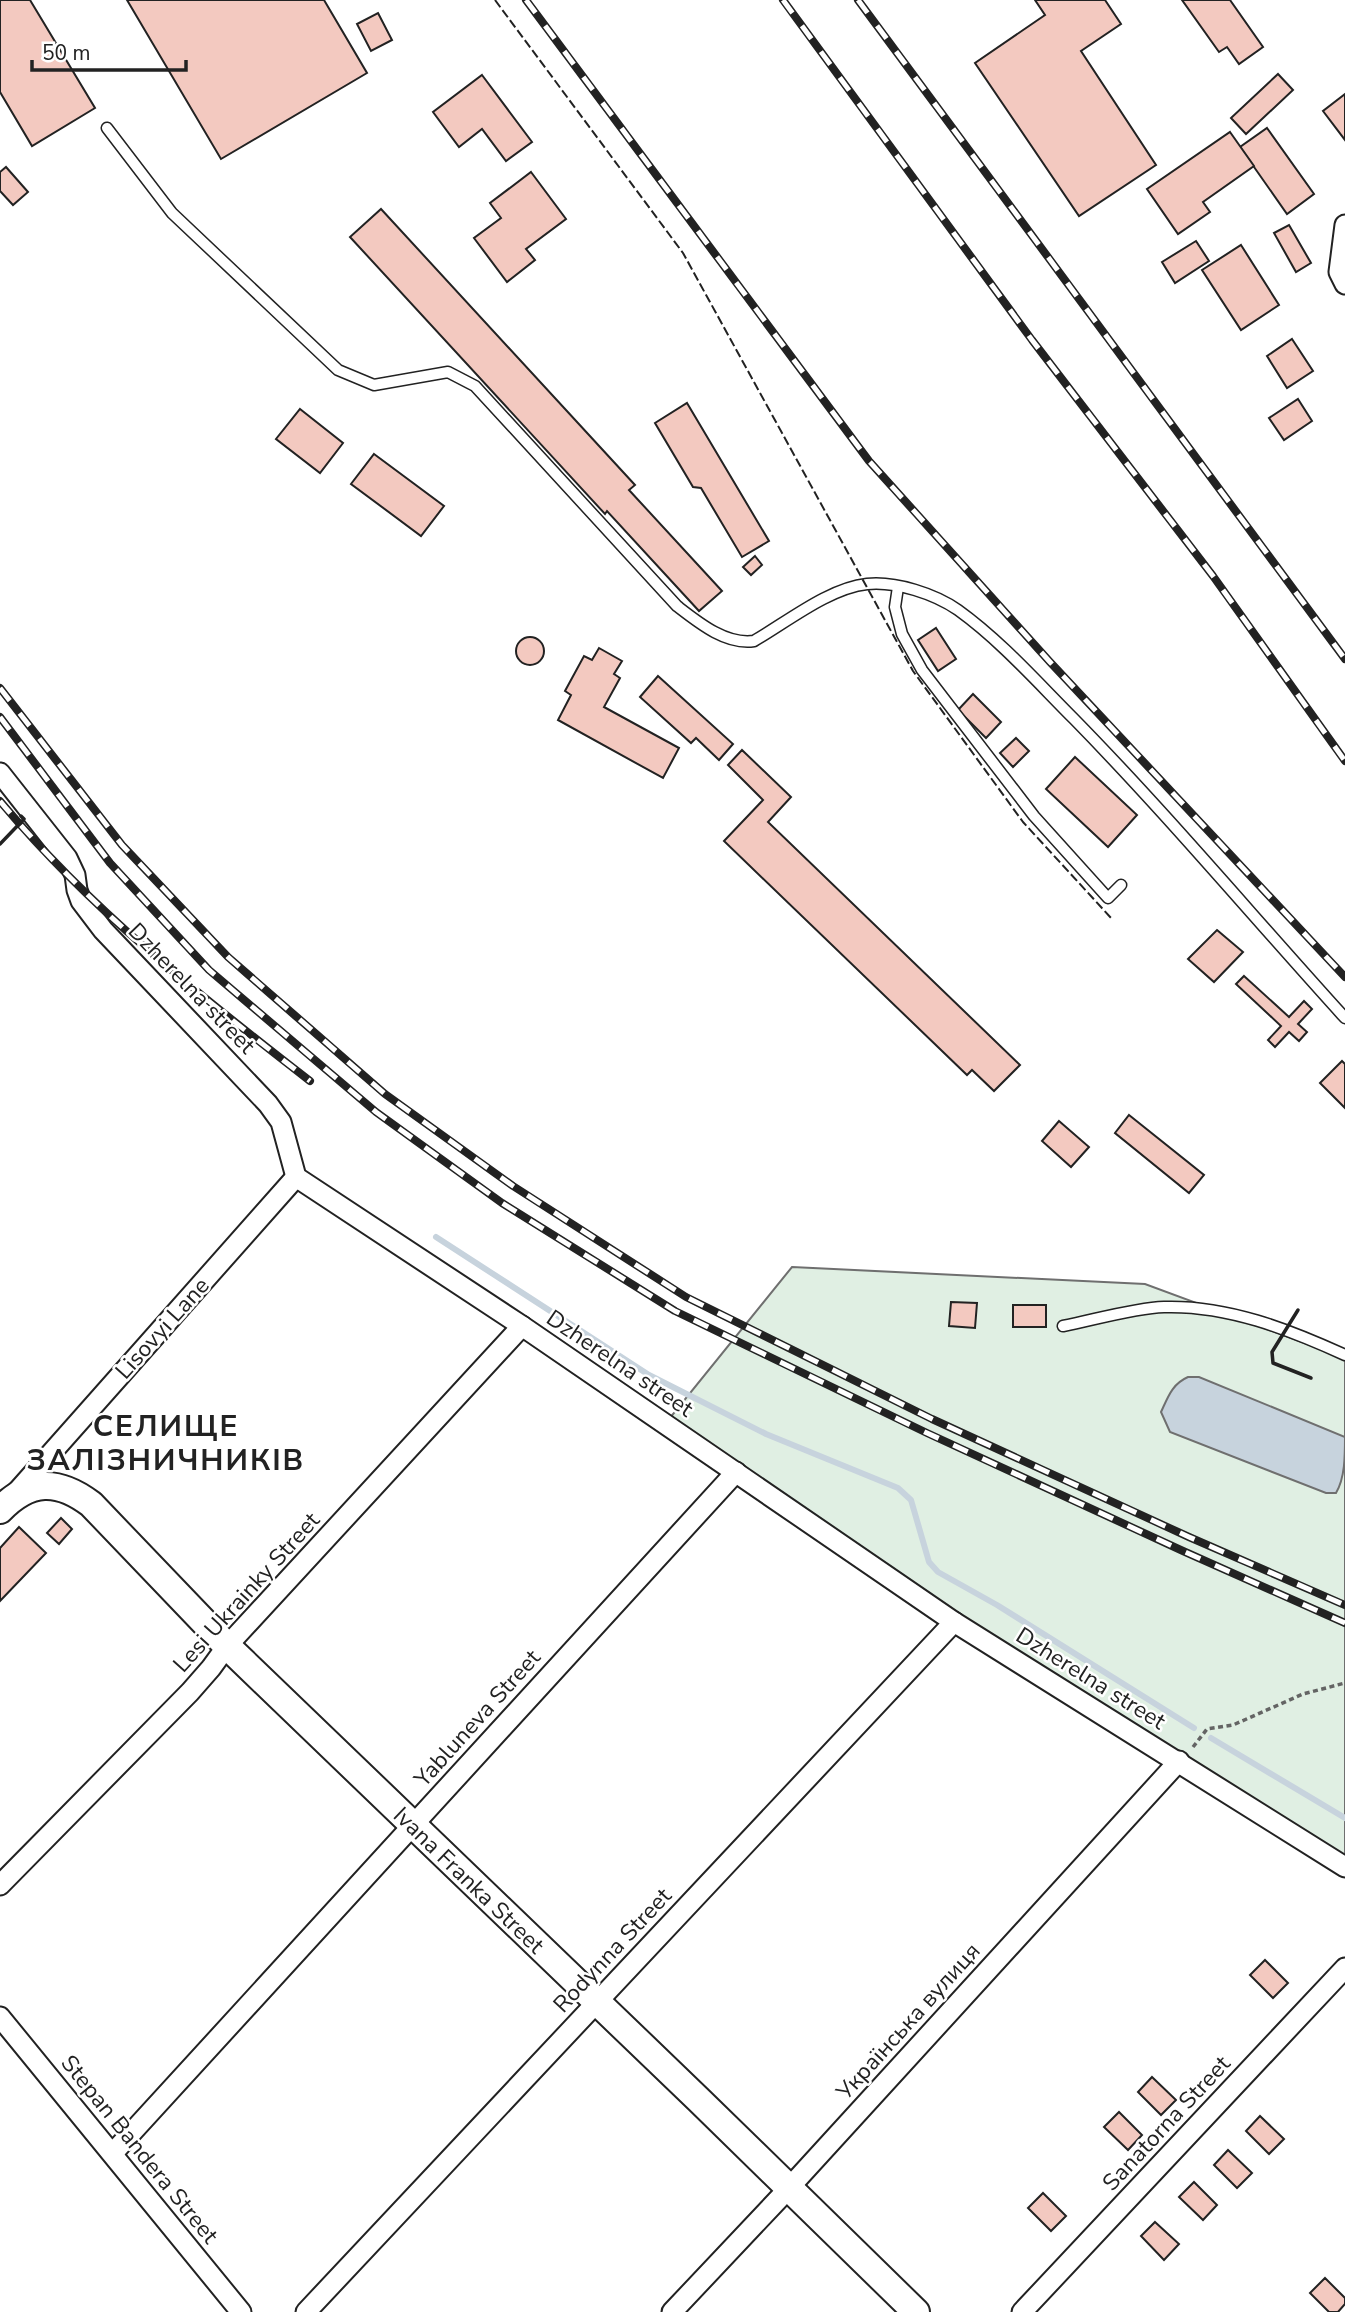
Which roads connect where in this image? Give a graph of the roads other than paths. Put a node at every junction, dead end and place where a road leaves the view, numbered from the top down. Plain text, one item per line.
1 (107, 128) dead end
2 (1345, 225) edge
3 (1345, 284) edge
4 (898, 587) junction
5 (0, 773) edge
6 (1121, 885) dead end
7 (1345, 1018) edge
8 (296, 1177) junction
9 (522, 1326) junction
10 (1063, 1326) dead end
11 (1345, 1355) edge
12 (736, 1472) junction
13 (5, 1505) edge
14 (954, 1622) junction
15 (227, 1646) junction
16 (1179, 1761) junction
17 (412, 1826) junction
18 (1345, 1867) edge
19 (0, 1885) edge
20 (1345, 1968) edge
21 (597, 2002) junction
22 (0, 2017) edge
23 (113, 2152) junction
24 (789, 2189) junction
25 (241, 2312) edge
26 (306, 2312) edge
27 (672, 2312) edge
28 (916, 2312) edge
29 (1022, 2312) edge

1 - 4 lane
2 - 3 street
4 - 6 lane
4 - 7 lane
5 - 8 street, Dzherelna street
8 - 9 street, Dzherelna street
8 - 13 street, Lisovyi Lane
9 - 12 street, Dzherelna street
9 - 15 street, Lesi Ukrainky Street
10 - 11 lane
12 - 14 street, Dzherelna street
12 - 17 street, Yabluneva Street
13 - 15 street, Ivana Franka Street
14 - 16 street, Dzherelna street
14 - 21 street, Rodynna Street
15 - 17 street, Ivana Franka Street
15 - 19 street, Lesi Ukrainky Street
16 - 18 street, Dzherelna street
16 - 24 street, Українська вулиця
17 - 21 street, Ivana Franka Street
17 - 23 street, Yabluneva Street
20 - 29 street, Sanatorna Street
21 - 24 street, Ivana Franka Street
21 - 26 street, Rodynna Street
22 - 23 street, Stepan Bandera Street
23 - 25 street, Stepan Bandera Street
24 - 27 street, Українська вулиця
24 - 28 street, Ivana Franka Street

